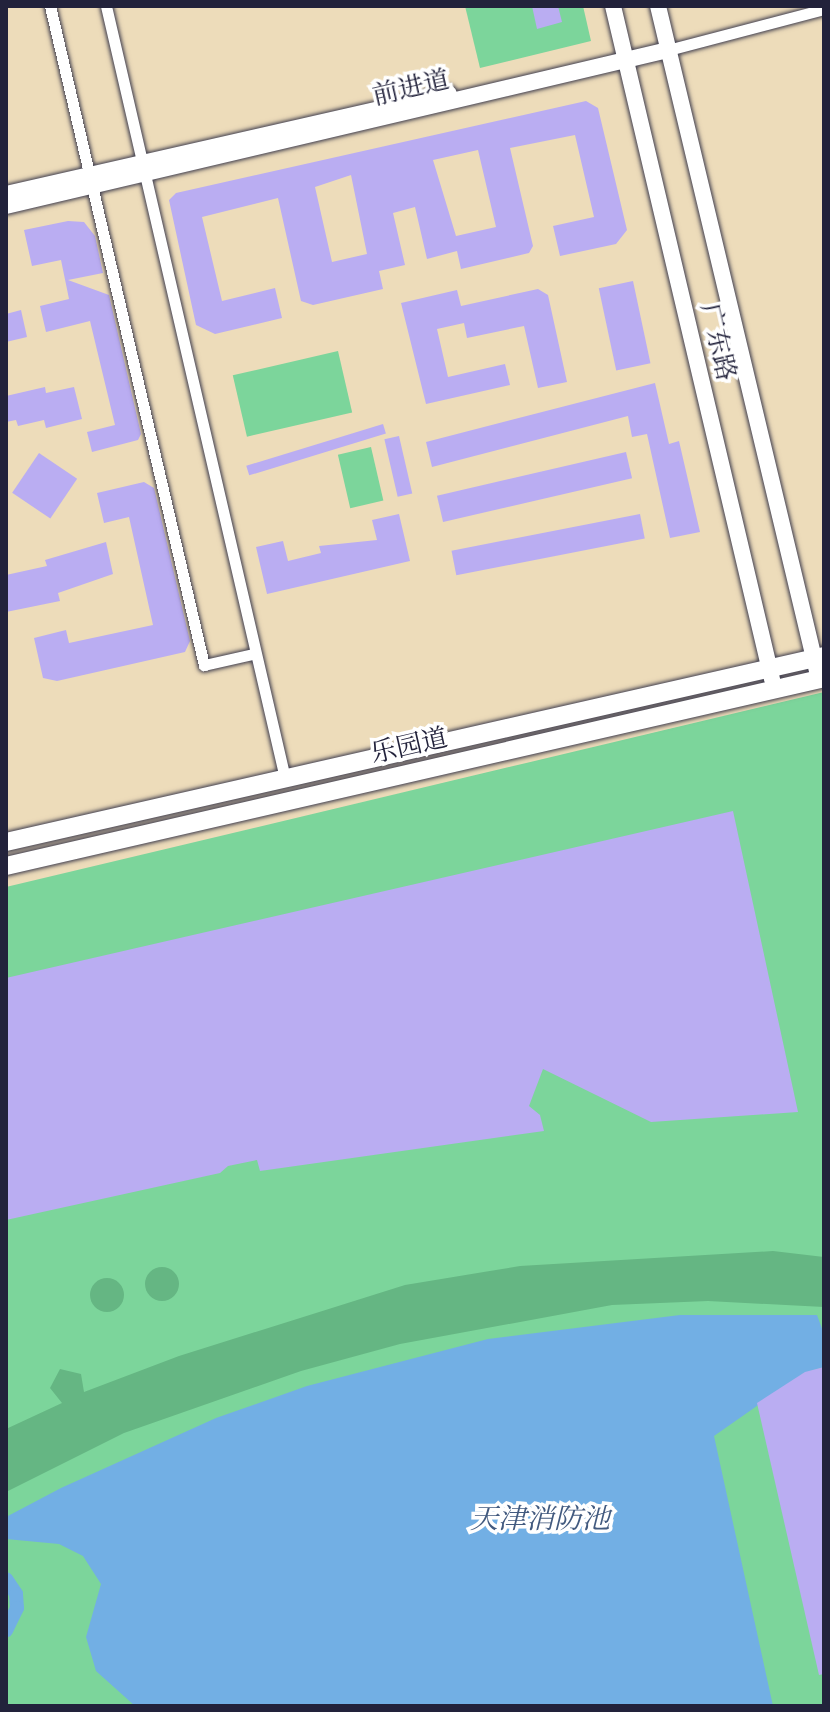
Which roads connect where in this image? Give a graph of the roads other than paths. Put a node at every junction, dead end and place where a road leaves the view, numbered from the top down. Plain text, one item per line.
1 (50, 6) edge
2 (106, 6) edge
3 (613, 6) edge
4 (658, 6) edge
5 (824, 9) edge
6 (667, 46) junction
7 (625, 56) junction
8 (143, 170) junction
9 (91, 181) junction
10 (6, 194) edge
11 (6, 206) edge
12 (253, 654) junction
13 (819, 657) edge
14 (769, 667) junction
15 (821, 678) edge
16 (775, 689) junction
17 (285, 778) junction
18 (290, 799) junction
19 (6, 842) edge
20 (6, 866) edge

1 - 9 street
2 - 8 street
3 - 7 main road, 广东路
4 - 6 main road, 广东路
5 - 6 street, 前进道
6 - 7 main road, 前进道
6 - 13 main road, 广东路
7 - 8 main road, 前进道
7 - 14 main road, 广东路
8 - 9 main road, 前进道
8 - 12 street
9 - 10 main road, 前进道
9 - 11 main road, 前进道
9 - 12 street
12 - 17 street
13 - 14 main road, 乐园道
13 - 15 main road, 广东路
14 - 16 main road, 广东路
14 - 17 main road, 乐园道
15 - 16 main road, 乐园道
16 - 18 main road, 乐园道
17 - 18 main road
17 - 19 main road, 乐园道
18 - 20 main road, 乐园道

